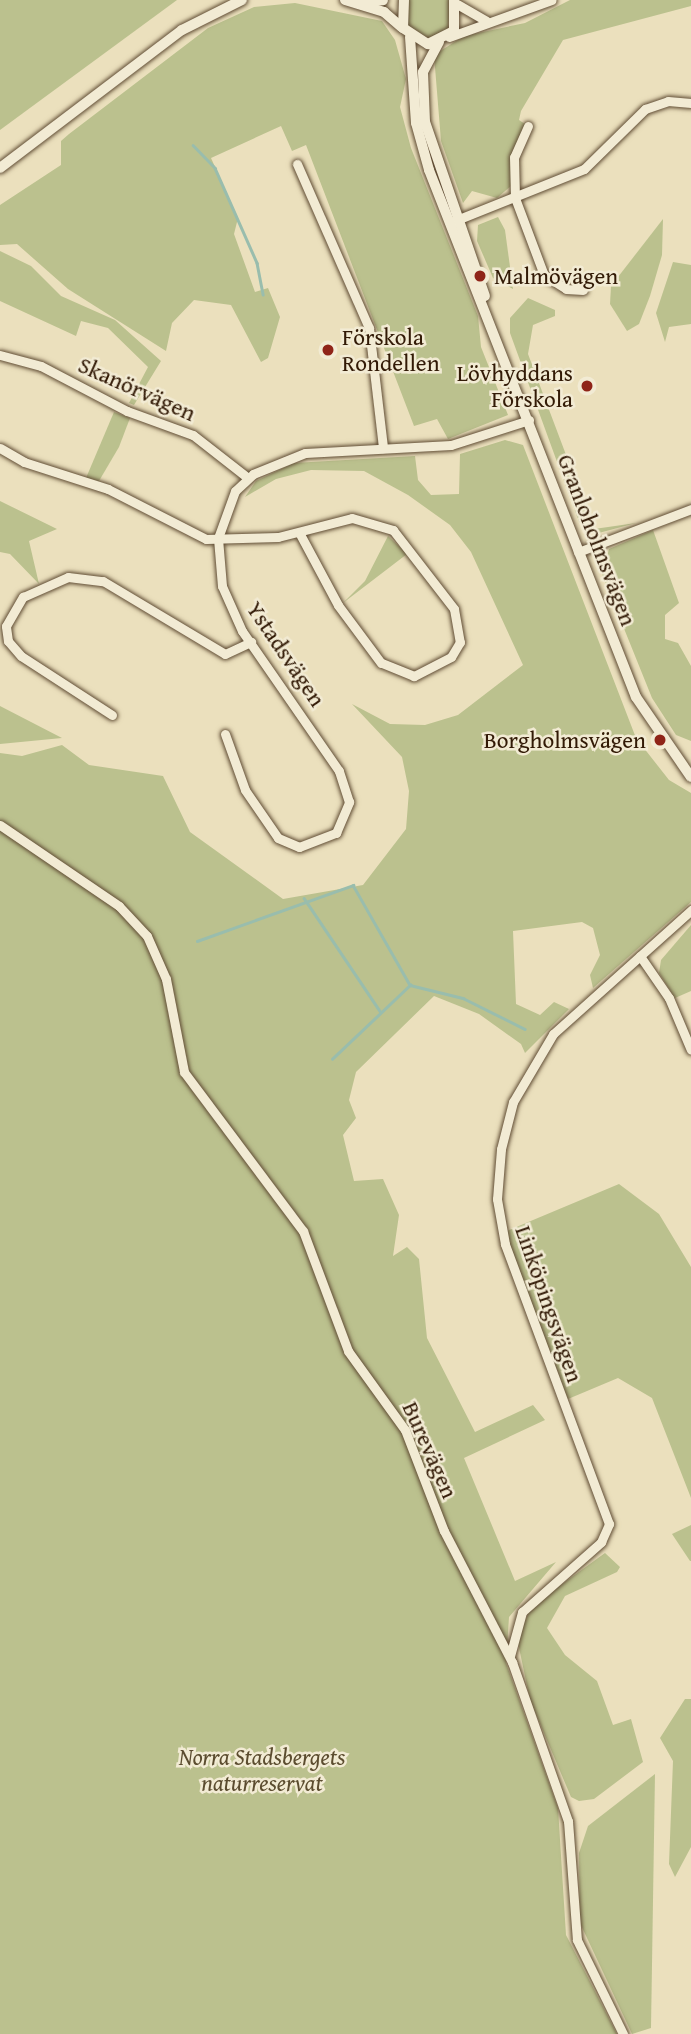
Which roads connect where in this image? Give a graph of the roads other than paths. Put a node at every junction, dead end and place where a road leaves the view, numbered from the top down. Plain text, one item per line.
1 (242, 0) edge
2 (383, 0) edge
3 (404, 0) edge
4 (552, 0) edge
5 (350, 1) edge
6 (456, 2) edge
7 (489, 22) junction
8 (406, 33) junction
9 (444, 40) junction
10 (691, 103) edge
11 (528, 127) dead end
12 (297, 164) dead end
13 (0, 168) edge
14 (514, 198) junction
15 (454, 221) junction
16 (583, 290) dead end
17 (0, 355) edge
18 (529, 420) junction
19 (0, 447) edge
20 (383, 448) junction
21 (248, 478) junction
22 (691, 509) edge
23 (300, 534) junction
24 (218, 538) junction
25 (578, 552) junction
26 (251, 642) junction
27 (112, 715) dead end
28 (225, 734) dead end
29 (691, 777) edge
30 (0, 825) edge
31 (691, 910) edge
32 (640, 956) junction
33 (691, 1050) edge
34 (512, 1662) junction
35 (623, 2034) edge

1 - 13 street
2 - 5 street
3 - 8 street, Granloholmsvägen
4 - 7 street
5 - 8 street
6 - 7 street
6 - 9 street, Granloholmsvägen
7 - 9 street
8 - 9 street
8 - 15 street, Granloholmsvägen
9 - 15 street, Granloholmsvägen
10 - 14 street
11 - 14 street
12 - 20 street
14 - 15 street
14 - 16 street
15 - 18 street, Granloholmsvägen
17 - 21 street, Skanörvägen
18 - 20 street
18 - 25 street, Granloholmsvägen
19 - 24 street
20 - 21 street
21 - 24 street, Ystadsvägen
22 - 25 street
23 - 23 street
23 - 24 street
24 - 26 street, Ystadsvägen
25 - 29 street, Granloholmsvägen
26 - 27 street
26 - 28 street, Ystadsvägen
30 - 34 street, Burevägen
31 - 32 street, Linköpingsvägen
32 - 33 street
32 - 34 street, Linköpingsvägen
34 - 35 street, Burevägen

